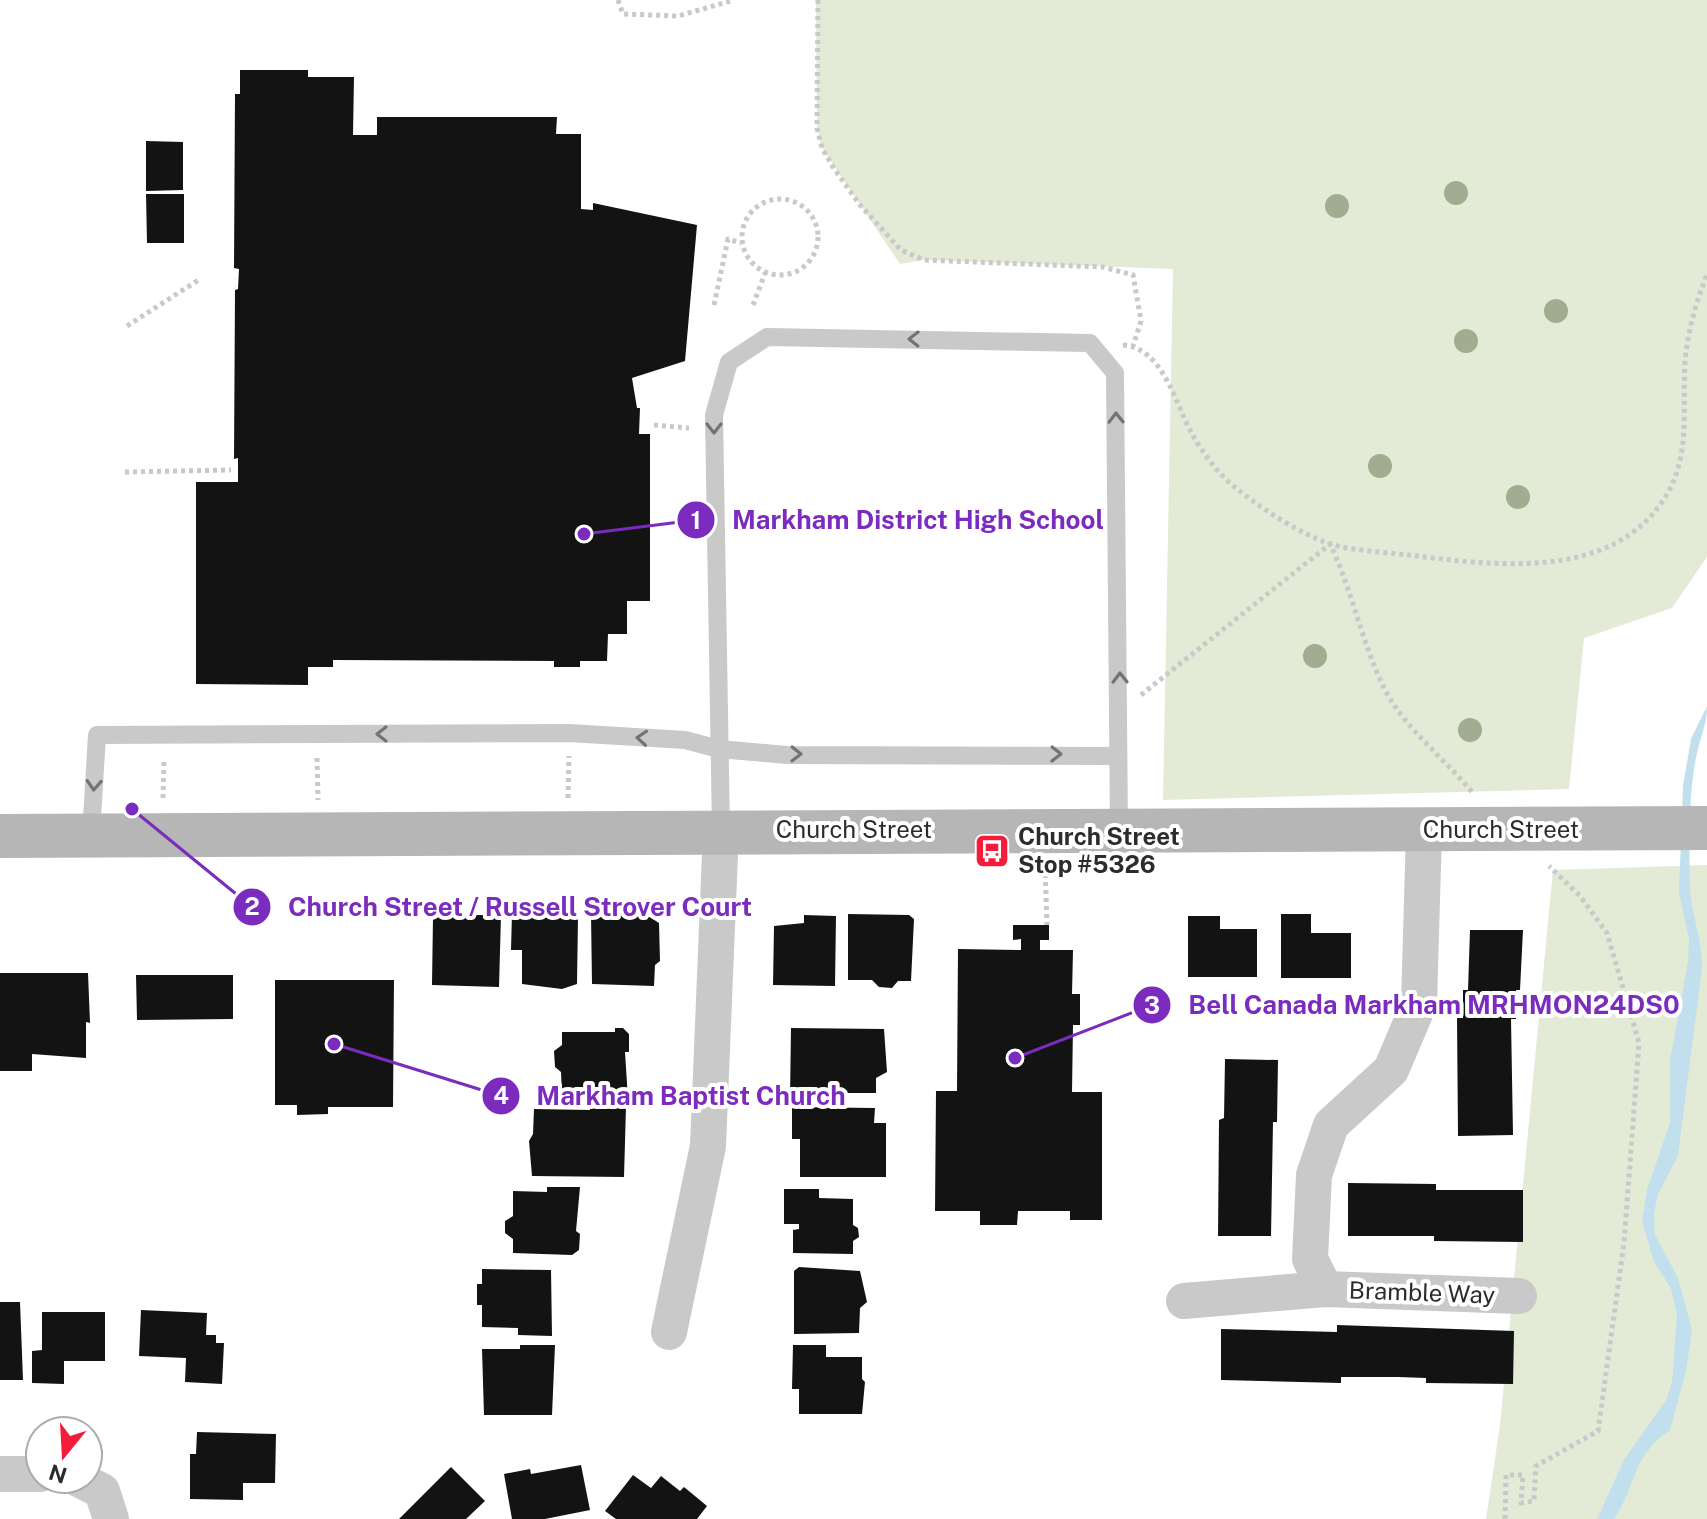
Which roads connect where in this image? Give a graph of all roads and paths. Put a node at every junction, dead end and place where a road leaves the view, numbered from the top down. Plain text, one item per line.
1 (618, 0) edge
2 (734, 0) edge
3 (818, 0) edge
4 (741, 243) junction
5 (765, 273) junction
6 (1707, 274) edge
7 (200, 279) dead end
8 (714, 305) dead end
9 (753, 305) dead end
10 (127, 326) dead end
11 (1090, 343) junction
12 (1133, 346) junction
13 (654, 425) dead end
14 (689, 428) dead end
15 (231, 470) dead end
16 (125, 472) dead end
17 (1330, 544) junction
18 (1121, 697) junction
19 (569, 733) junction
20 (317, 734) junction
21 (165, 735) junction
22 (719, 749) junction
23 (1118, 756) junction
24 (1707, 828) edge
25 (721, 830) junction
26 (1044, 830) junction
27 (568, 831) junction
28 (1119, 831) junction
29 (1424, 831) junction
30 (1513, 831) junction
31 (319, 833) junction
32 (161, 834) junction
33 (91, 835) junction
34 (0, 836) edge
35 (1047, 925) dead end
36 (1325, 1289) junction
37 (1519, 1296) dead end
38 (1184, 1301) dead end
39 (669, 1332) dead end
40 (0, 1474) edge
41 (24, 1474) edge
42 (103, 1495) edge
43 (111, 1519) edge
44 (1505, 1519) edge

1 - 2 path
3 - 12 path
4 - 5 path
4 - 5 path
4 - 8 path
5 - 9 path
6 - 17 path
7 - 10 path
11 - 12 path
18 -> 11 lane
11 -> 22 lane
12 - 17 path
13 - 14 path
15 - 16 path
17 - 18 path
17 - 30 path
18 - 23 lane
19 -> 20 lane
22 -> 19 lane
19 - 27 path
20 - 21 lane
20 - 31 path
21 - 32 path
21 -> 33 lane
22 -> 23 lane
22 - 25 lane
23 - 28 lane
24 - 30 street, Church Street
25 - 26 street, Church Street
25 - 27 street, Church Street
25 - 39 street
26 - 28 street, Church Street
26 - 35 path
27 - 31 street, Church Street
28 - 29 street, Church Street
29 - 30 street, Church Street
29 - 36 street, Bramble Way
30 - 44 path
31 - 32 street, Church Street
32 - 33 street, Church Street
33 - 34 street, Church Street
36 - 37 street, Bramble Way
36 - 38 street, Bramble Way
40 - 41 street
42 - 43 street

